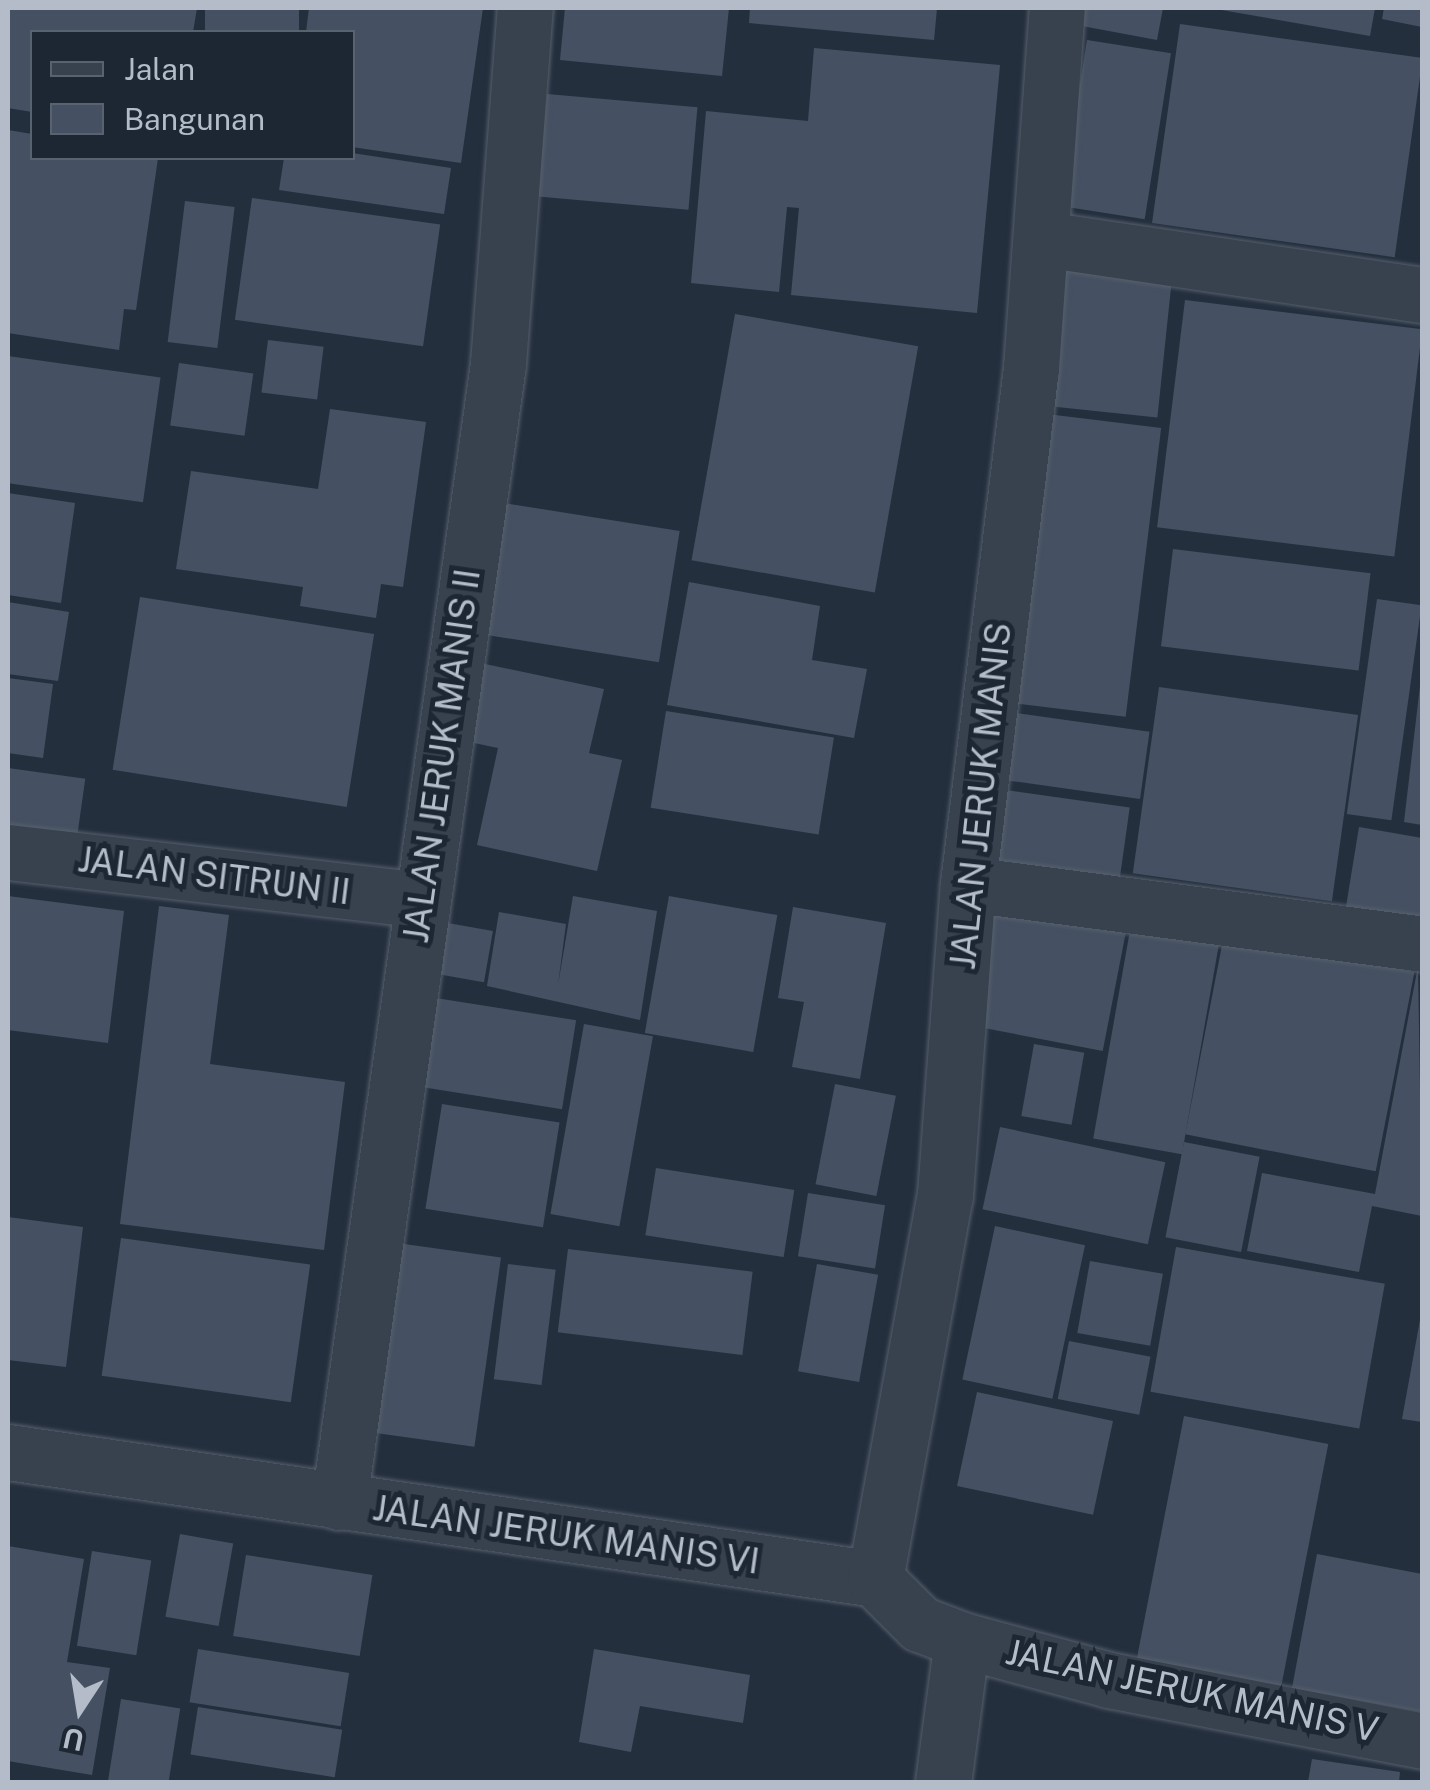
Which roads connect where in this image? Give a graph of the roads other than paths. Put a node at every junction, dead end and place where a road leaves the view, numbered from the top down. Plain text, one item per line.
1 (525, 8) edge
2 (1056, 8) edge
3 (1043, 239) junction
4 (1422, 295) edge
5 (8, 852) edge
6 (968, 884) junction
7 (420, 900) junction
8 (1422, 944) edge
9 (8, 1452) edge
10 (339, 1502) junction
11 (875, 1579) junction
12 (962, 1640) junction
13 (1422, 1741) edge
14 (942, 1782) edge

1 - 7 street, JALAN JERUK MANIS II
2 - 3 street, JALAN JERUK MANIS
3 - 4 street
3 - 6 street, JALAN JERUK MANIS
5 - 7 street, JALAN SITRUN II
6 - 8 street
6 - 11 street, JALAN JERUK MANIS
7 - 10 street, JALAN JERUK MANIS II
9 - 10 street, JALAN JERUK MANIS VI
10 - 11 street, JALAN JERUK MANIS VI
11 - 12 street
12 - 13 street, JALAN JERUK MANIS V
12 - 14 street

